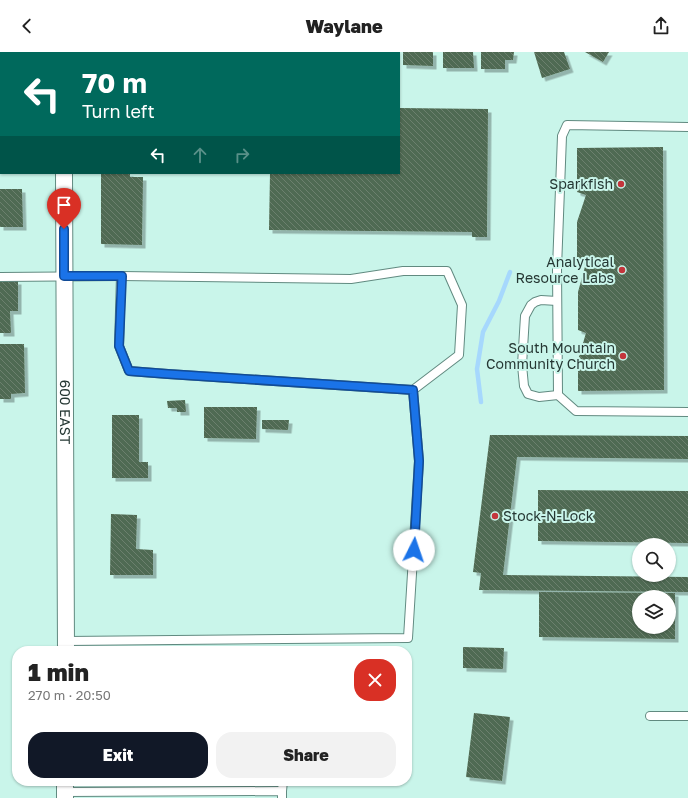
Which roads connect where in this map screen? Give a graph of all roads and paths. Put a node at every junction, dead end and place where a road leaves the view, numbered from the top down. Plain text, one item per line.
1 (688, 127) edge
2 (64, 174) edge
3 (64, 276) junction
4 (122, 276) junction
5 (0, 277) edge
6 (557, 302) junction
7 (413, 390) junction
8 (558, 395) junction
9 (688, 412) edge
10 (66, 646) edge
11 (650, 716) dead end
12 (688, 716) edge
13 (65, 790) edge
14 (282, 795) edge

1 - 6 lane
2 - 3 street, 600 EAST
3 - 4 lane
3 - 5 lane
3 - 10 street, 600 EAST
4 - 7 lane
4 - 7 lane
6 - 8 lane
6 - 8 lane
7 - 10 lane
8 - 9 lane
11 - 12 lane
13 - 14 lane

